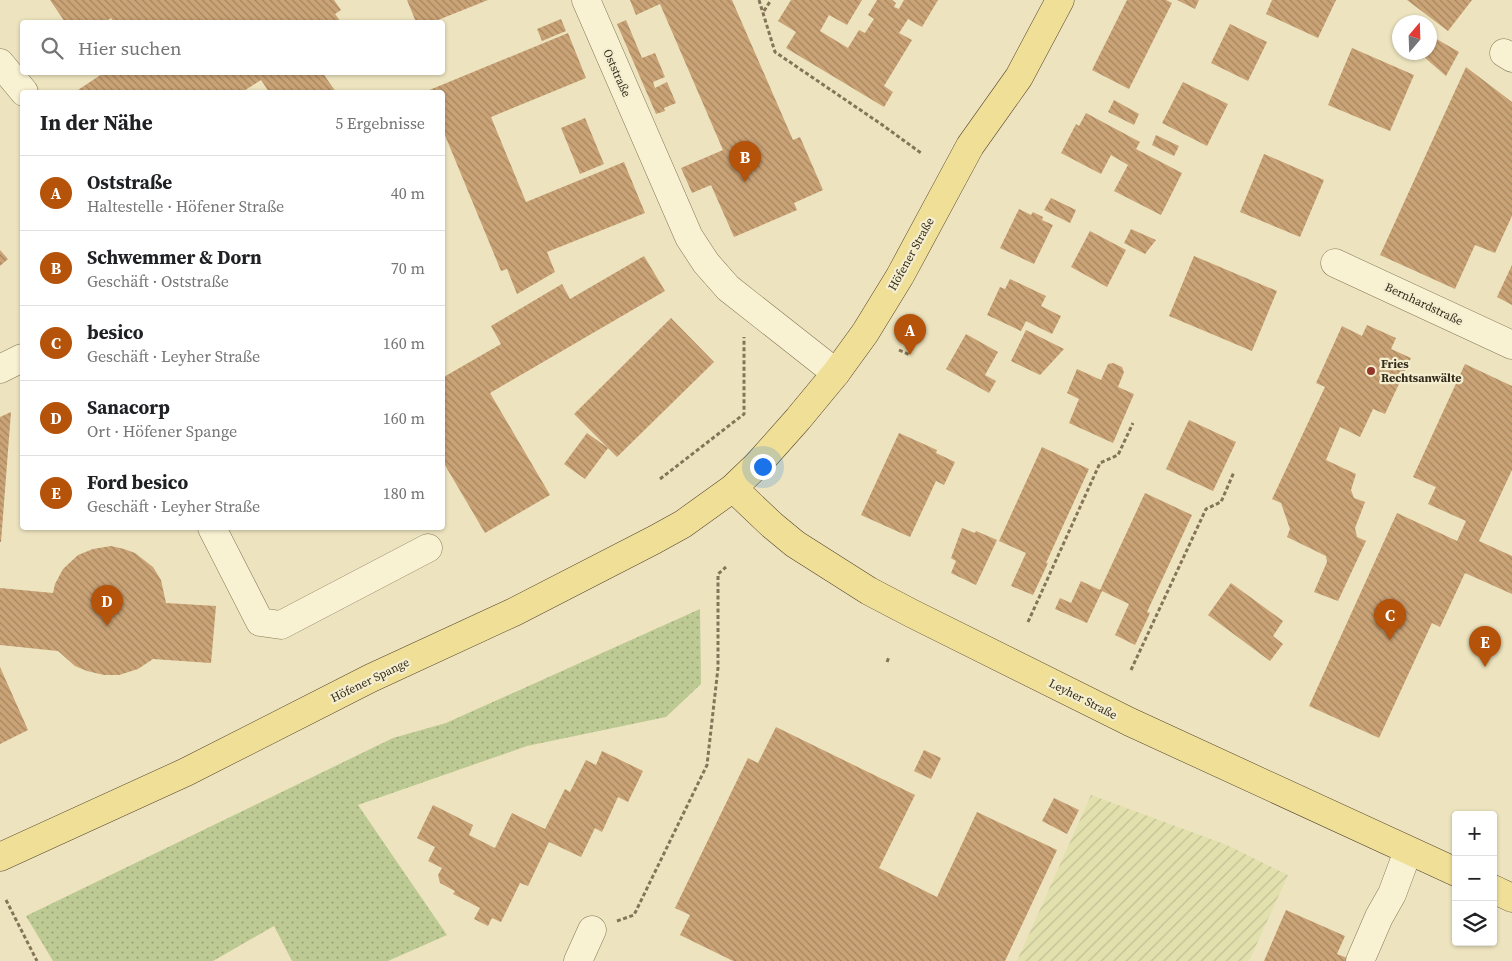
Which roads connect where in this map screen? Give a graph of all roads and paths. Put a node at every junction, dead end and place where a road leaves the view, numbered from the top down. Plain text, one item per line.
1 (586, 0) edge
2 (759, 0) edge
3 (770, 0) edge
4 (1060, 0) edge
5 (764, 12) junction
6 (0, 64) edge
7 (22, 90) edge
8 (921, 153) dead end
9 (1335, 263) dead end
10 (744, 302) junction
11 (1512, 345) edge
12 (899, 350) dead end
13 (910, 355) dead end
14 (20, 359) edge
15 (0, 369) edge
16 (836, 373) junction
17 (1133, 423) dead end
18 (1234, 472) dead end
19 (660, 479) dead end
20 (733, 488) junction
21 (213, 530) edge
22 (428, 548) dead end
23 (726, 567) dead end
24 (1028, 622) dead end
25 (1131, 670) dead end
26 (1408, 851) junction
27 (0, 857) edge
28 (1452, 870) edge
29 (1497, 891) edge
30 (1512, 898) edge
31 (6, 900) dead end
32 (592, 930) joint
33 (37, 961) edge
34 (578, 961) edge
35 (1360, 961) edge

1 - 10 street, Oststraße
2 - 5 path
3 - 5 path
4 - 16 main road, Höfener Straße
5 - 8 path
6 - 7 street
9 - 11 street, Bernhardstraße
10 - 16 street, Oststraße
10 - 19 path
12 - 13 path
14 - 15 street
16 - 20 main road, Höfener Straße
17 - 24 path
18 - 25 path
20 - 26 main road, Leyher Straße
20 - 27 main road, Höfener Spange
21 - 22 street
23 - 32 path
26 - 28 main road, Leyher Straße
26 - 35 street
29 - 30 main road
31 - 33 path
32 - 34 street

